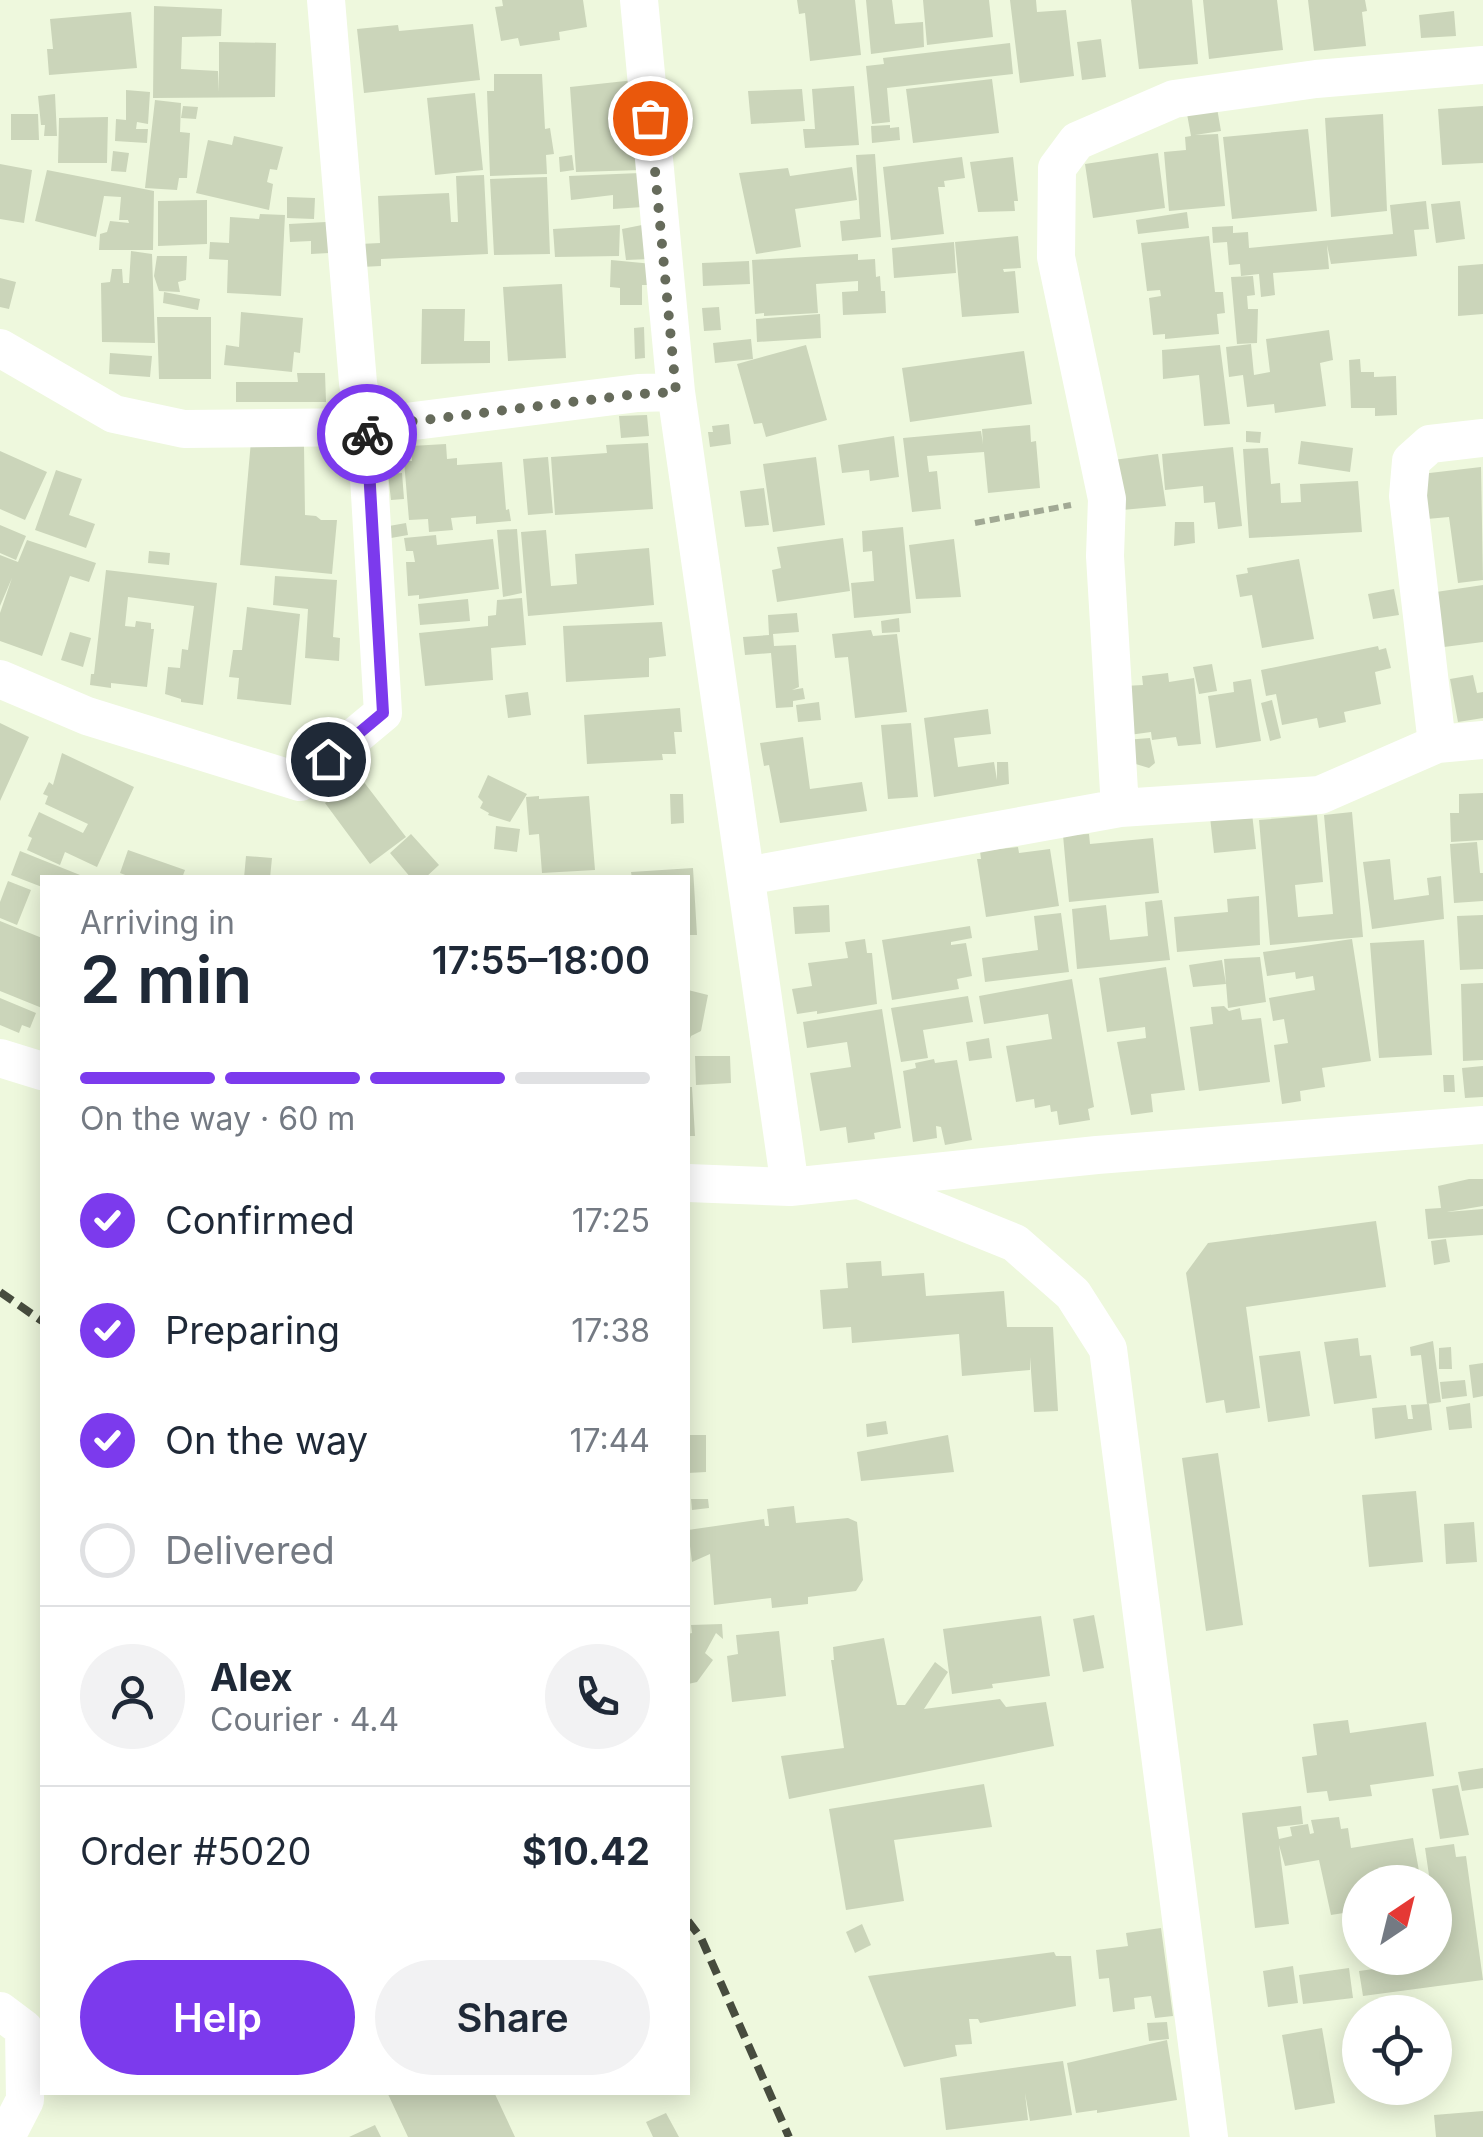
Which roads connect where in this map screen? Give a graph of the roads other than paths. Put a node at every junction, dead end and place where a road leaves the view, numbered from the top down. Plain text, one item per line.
1 (326, 0) edge
2 (639, 0) edge
3 (1483, 65) edge
4 (0, 348) edge
5 (676, 392) junction
6 (366, 427) junction
7 (1483, 438) edge
8 (0, 680) edge
9 (1483, 740) edge
10 (1437, 744) junction
11 (1120, 808) junction
12 (746, 876) junction
13 (0, 1058) edge
14 (40, 1070) edge
15 (1483, 1126) edge
16 (859, 1180) junction
17 (690, 1182) edge
18 (790, 1186) junction
19 (0, 2011) edge
20 (6, 2137) edge
21 (1209, 2137) edge

1 - 6 street
2 - 5 street
3 - 11 street
4 - 6 street
5 - 6 street
5 - 12 street
6 - 8 street
7 - 10 street
9 - 10 street
10 - 11 street
11 - 12 street
12 - 18 street
13 - 14 street
15 - 16 street
16 - 18 street
16 - 21 street
17 - 18 street
19 - 20 street

